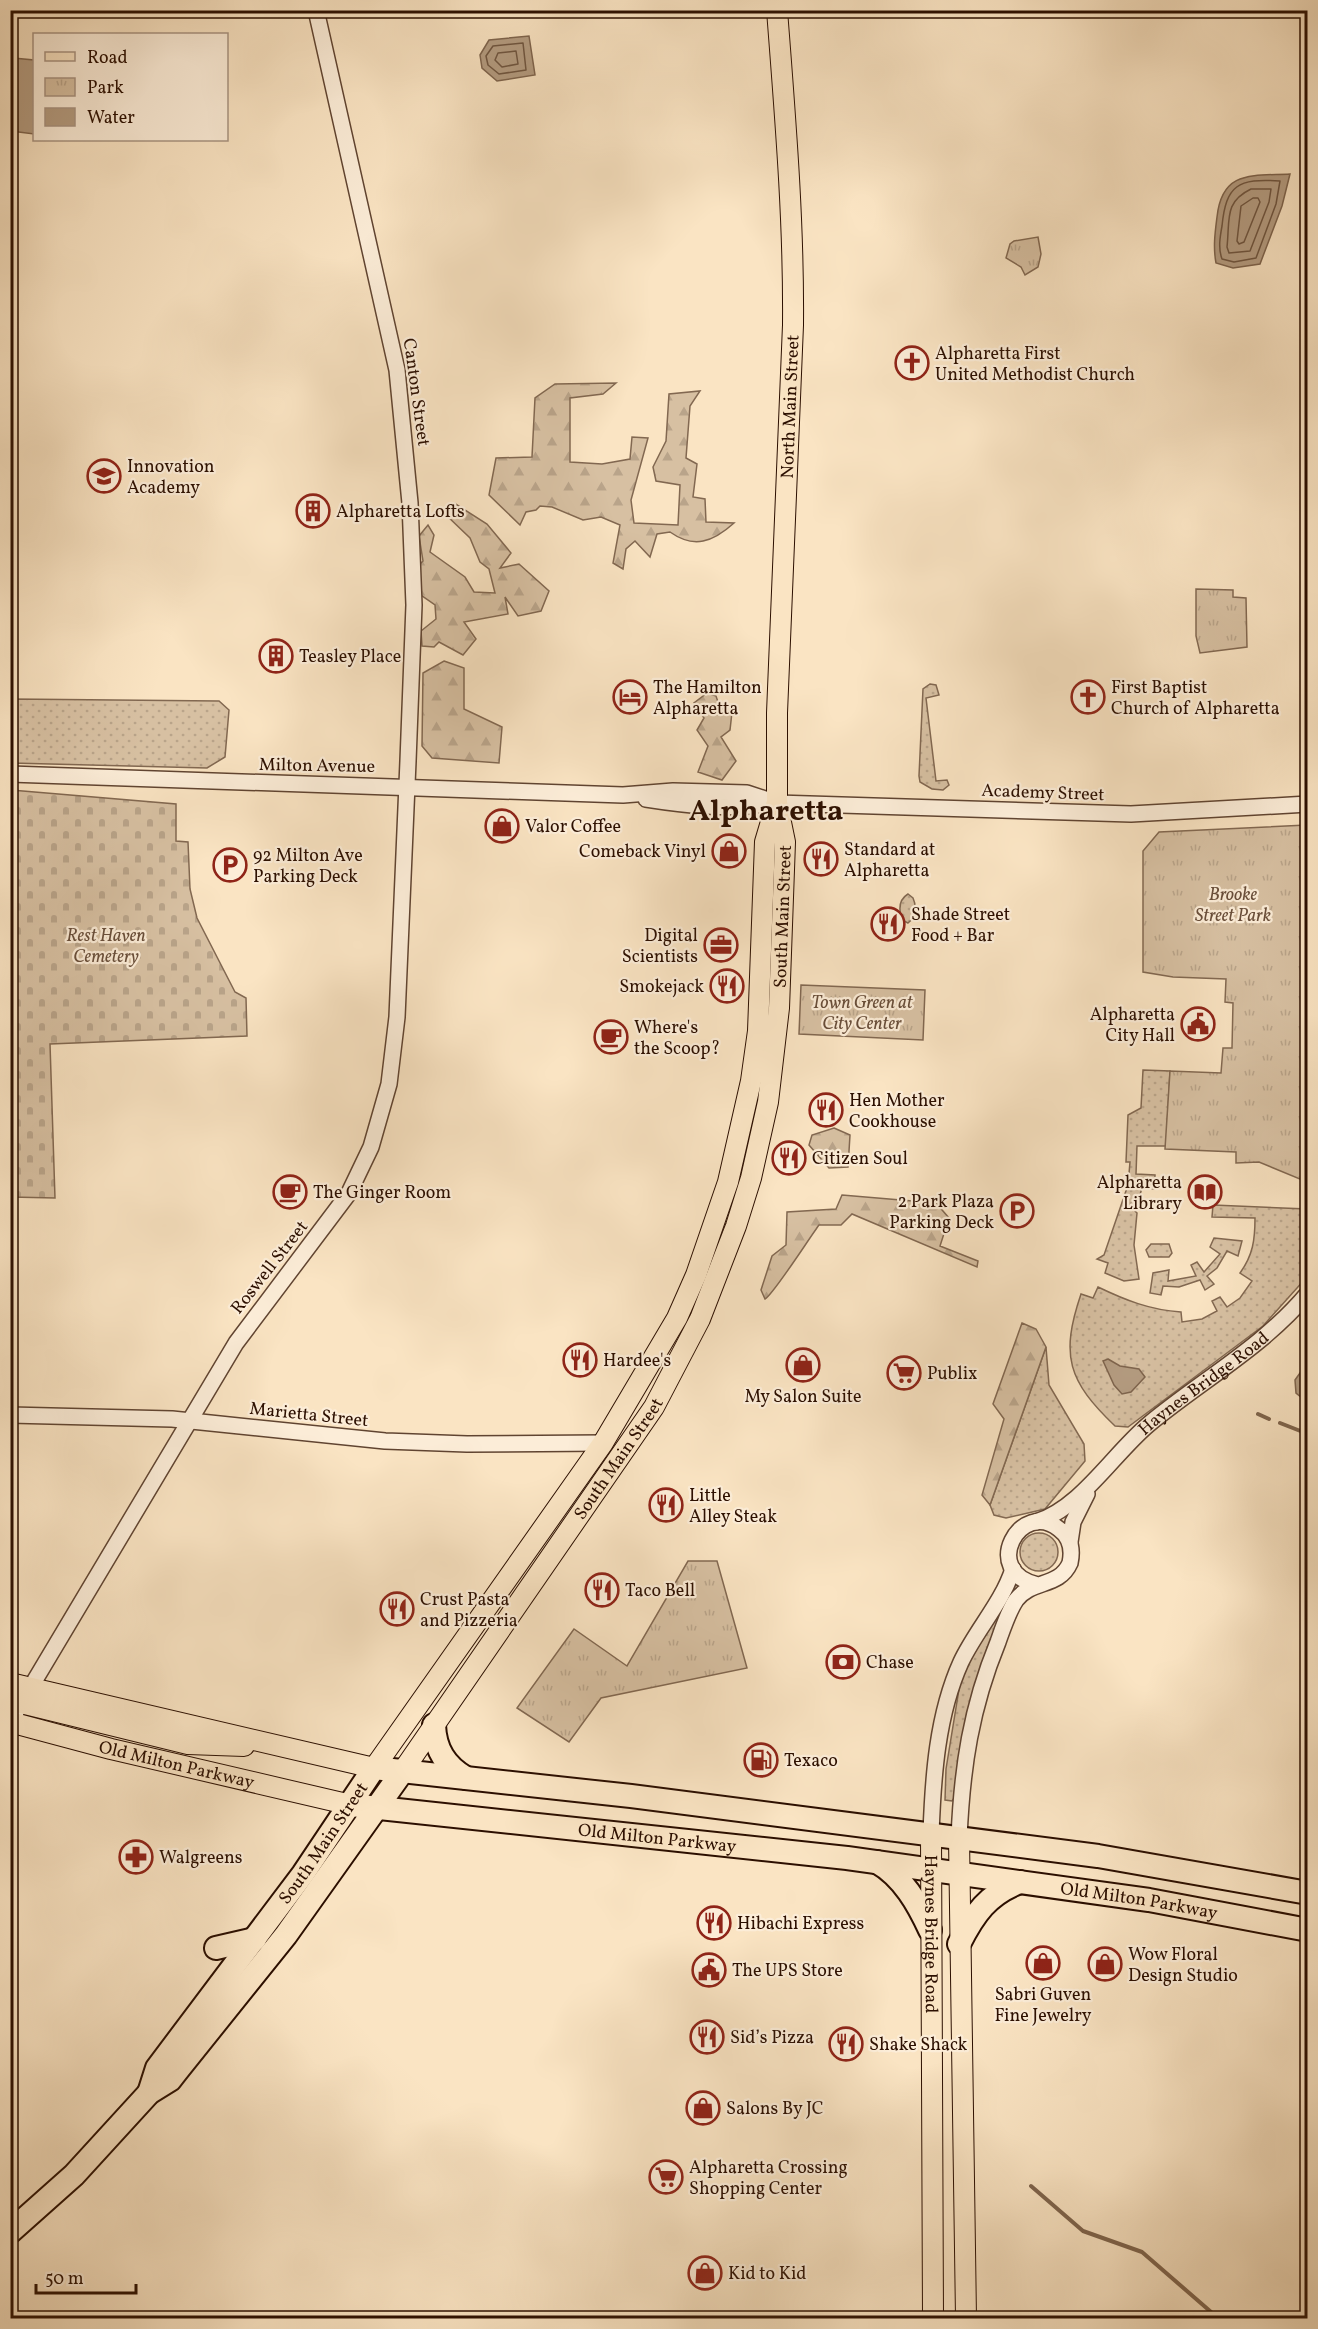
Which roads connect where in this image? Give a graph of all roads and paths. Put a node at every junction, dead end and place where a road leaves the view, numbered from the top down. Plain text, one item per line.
1 (316, 10) edge
2 (777, 10) edge
3 (10, 774) edge
4 (406, 787) junction
5 (777, 803) junction
6 (1308, 804) edge
7 (1308, 1293) edge
8 (658, 1352) junction
9 (10, 1415) edge
10 (190, 1421) junction
11 (639, 1430) junction
12 (603, 1443) junction
13 (1099, 1473) junction
14 (574, 1521) junction
15 (1036, 1522) junction
16 (1070, 1542) junction
17 (1012, 1569) junction
18 (1038, 1585) junction
19 (10, 1683) edge
20 (27, 1695) junction
21 (10, 1722) edge
22 (434, 1725) junction
23 (374, 1768) junction
24 (402, 1772) junction
25 (466, 1778) junction
26 (351, 1805) junction
27 (376, 1809) junction
28 (932, 1834) junction
29 (959, 1838) junction
30 (877, 1862) junction
31 (930, 1870) junction
32 (958, 1874) junction
33 (1020, 1882) junction
34 (1308, 1893) edge
35 (930, 1930) junction
36 (1308, 1930) edge
37 (255, 1939) junction
38 (959, 1944) junction
39 (216, 1948) dead end
40 (149, 2093) junction
41 (10, 2232) edge
42 (933, 2319) edge
43 (966, 2319) edge

1 - 4 street, Canton Street
2 - 5 main road, North Main Street
3 - 4 street, Milton Avenue
4 - 5 street, Milton Avenue
4 - 10 street, Roswell Street
5 - 6 street, Academy Street
5 - 8 main road, South Main Street
5 - 11 main road, South Main Street
7 - 13 street, Haynes Bridge Road
8 - 11 main road
8 - 12 main road, South Main Street
9 - 10 street, Marietta Street
10 - 12 street, Marietta Street
10 - 20 street, Roswell Street
11 - 14 main road, South Main Street
12 - 14 main road
12 - 23 main road, South Main Street
13 - 15 street, Haynes Bridge Road
13 - 16 street, Haynes Bridge Road
14 - 22 main road, South Main Street
15 - 16 street
15 - 17 street, Haynes Bridge Road
16 - 18 street, Haynes Bridge Road
17 - 18 street
17 - 28 street, Haynes Bridge Road
18 - 29 street, Haynes Bridge Road
19 - 20 main road
20 - 21 street, Roswell Street
20 - 23 main road, Old Milton Parkway
21 - 26 main road, Old Milton Parkway
22 - 24 main road, South Main Street
22 - 25 highway
23 - 24 highway, Old Milton Parkway
23 - 26 highway, South Main Street
24 - 25 highway, Old Milton Parkway
24 - 27 highway, South Main Street
25 - 28 highway, Old Milton Parkway
26 - 27 highway, Old Milton Parkway
26 - 37 highway, South Main Street
27 - 30 highway, Old Milton Parkway
27 - 40 highway, South Main Street
28 - 29 highway, Old Milton Parkway
28 - 31 main road, Haynes Bridge Road
29 - 32 main road, Haynes Bridge Road
29 - 34 highway, Old Milton Parkway
30 - 31 highway, Old Milton Parkway
30 - 35 highway
31 - 32 highway, Old Milton Parkway
31 - 35 main road, Haynes Bridge Road
32 - 33 highway, Old Milton Parkway
32 - 38 main road, Haynes Bridge Road
33 - 36 highway, Old Milton Parkway
33 - 38 highway
35 - 42 main road, Haynes Bridge Road
37 - 39 highway
37 - 40 highway, South Main Street
38 - 43 main road, Haynes Bridge Road
40 - 41 highway, South Main Street

